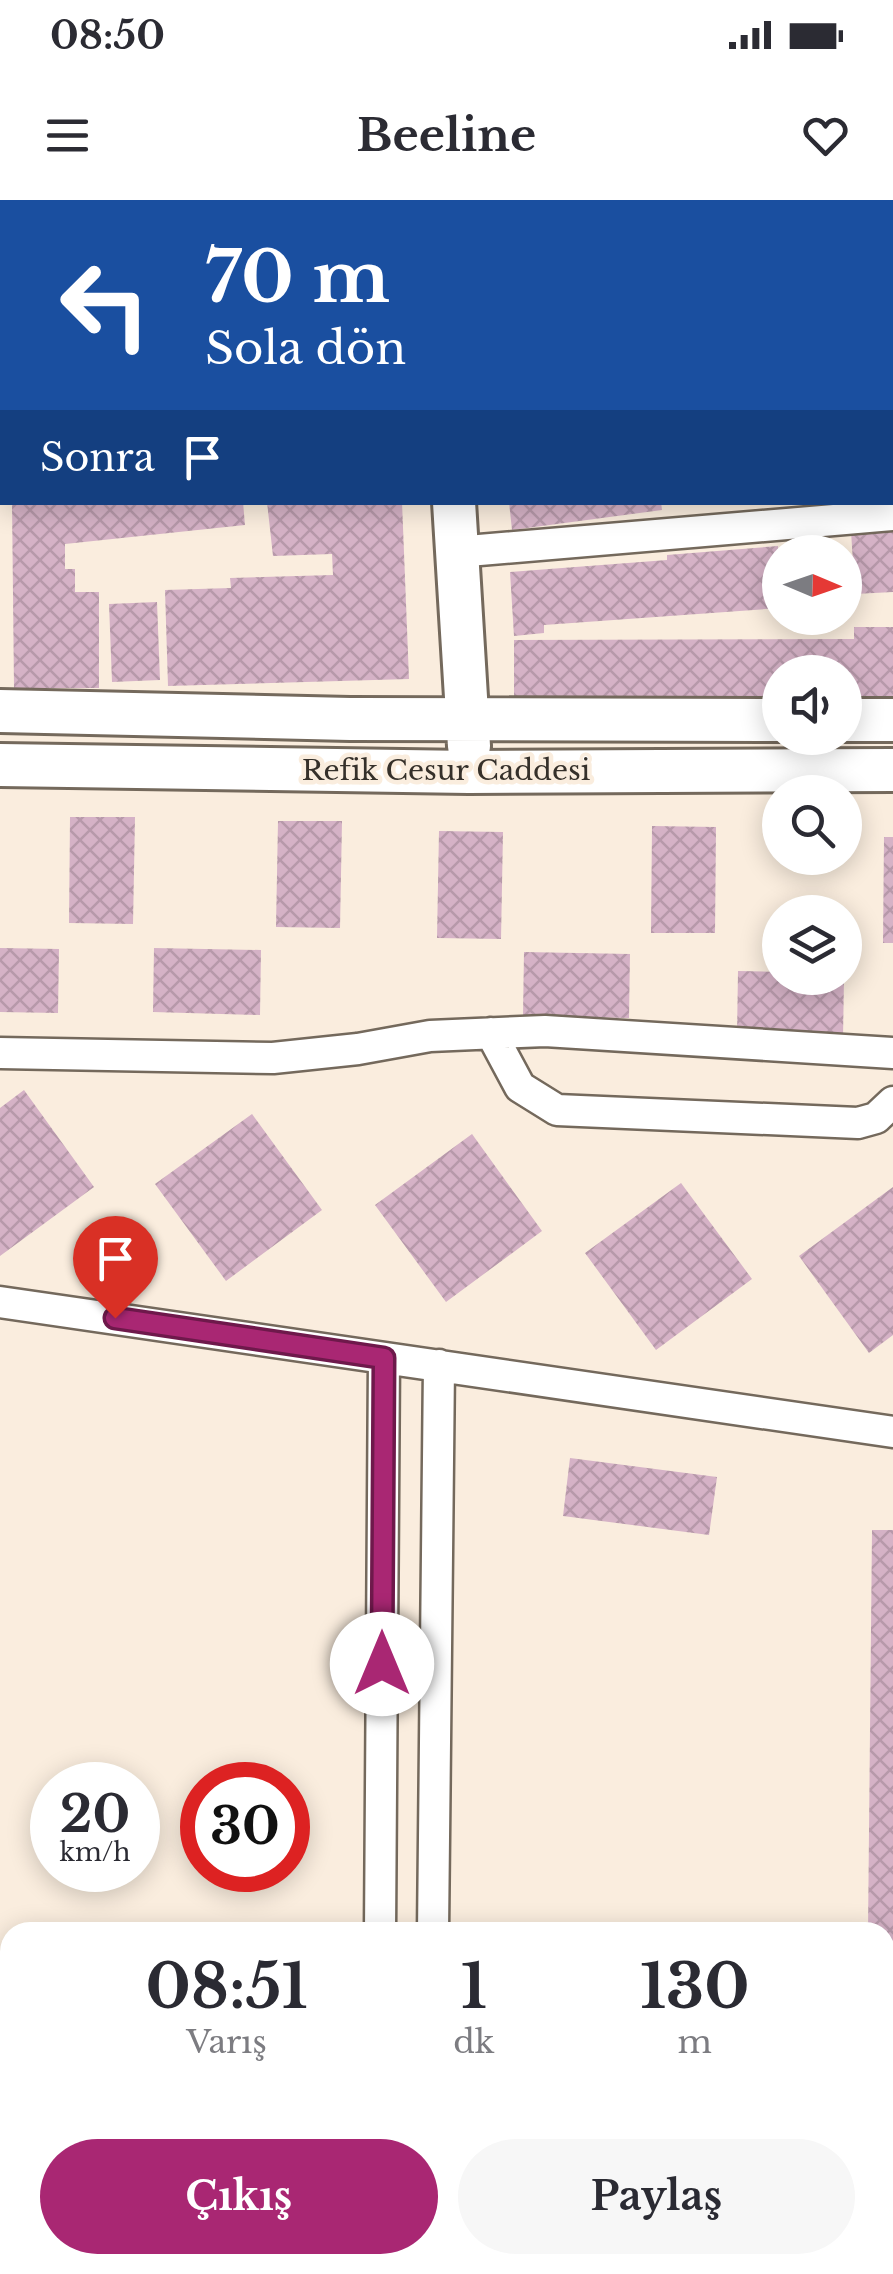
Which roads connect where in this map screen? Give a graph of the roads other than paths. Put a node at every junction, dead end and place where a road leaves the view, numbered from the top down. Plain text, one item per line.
1 (454, 505) edge
2 (893, 515) edge
3 (456, 552) junction
4 (0, 711) edge
5 (469, 719) junction
6 (762, 720) edge
7 (862, 720) edge
8 (893, 720) edge
9 (0, 765) edge
10 (893, 770) edge
11 (469, 772) junction
12 (491, 1033) junction
13 (0, 1053) edge
14 (893, 1053) edge
15 (893, 1102) edge
16 (0, 1302) edge
17 (384, 1358) junction
18 (439, 1366) junction
19 (893, 1432) edge
20 (380, 1922) edge
21 (432, 1922) edge

1 - 3 street
2 - 3 street
3 - 5 street
4 - 5 street, Refik Cesur Caddesi
5 - 6 street, Refik Cesur Caddesi
5 - 11 street
7 - 8 street
9 - 11 street, Refik Cesur Caddesi
10 - 11 street, Refik Cesur Caddesi
12 - 13 street
12 - 14 street
12 - 15 street
16 - 17 street
17 - 18 street
17 - 20 street
18 - 19 street
18 - 21 street

